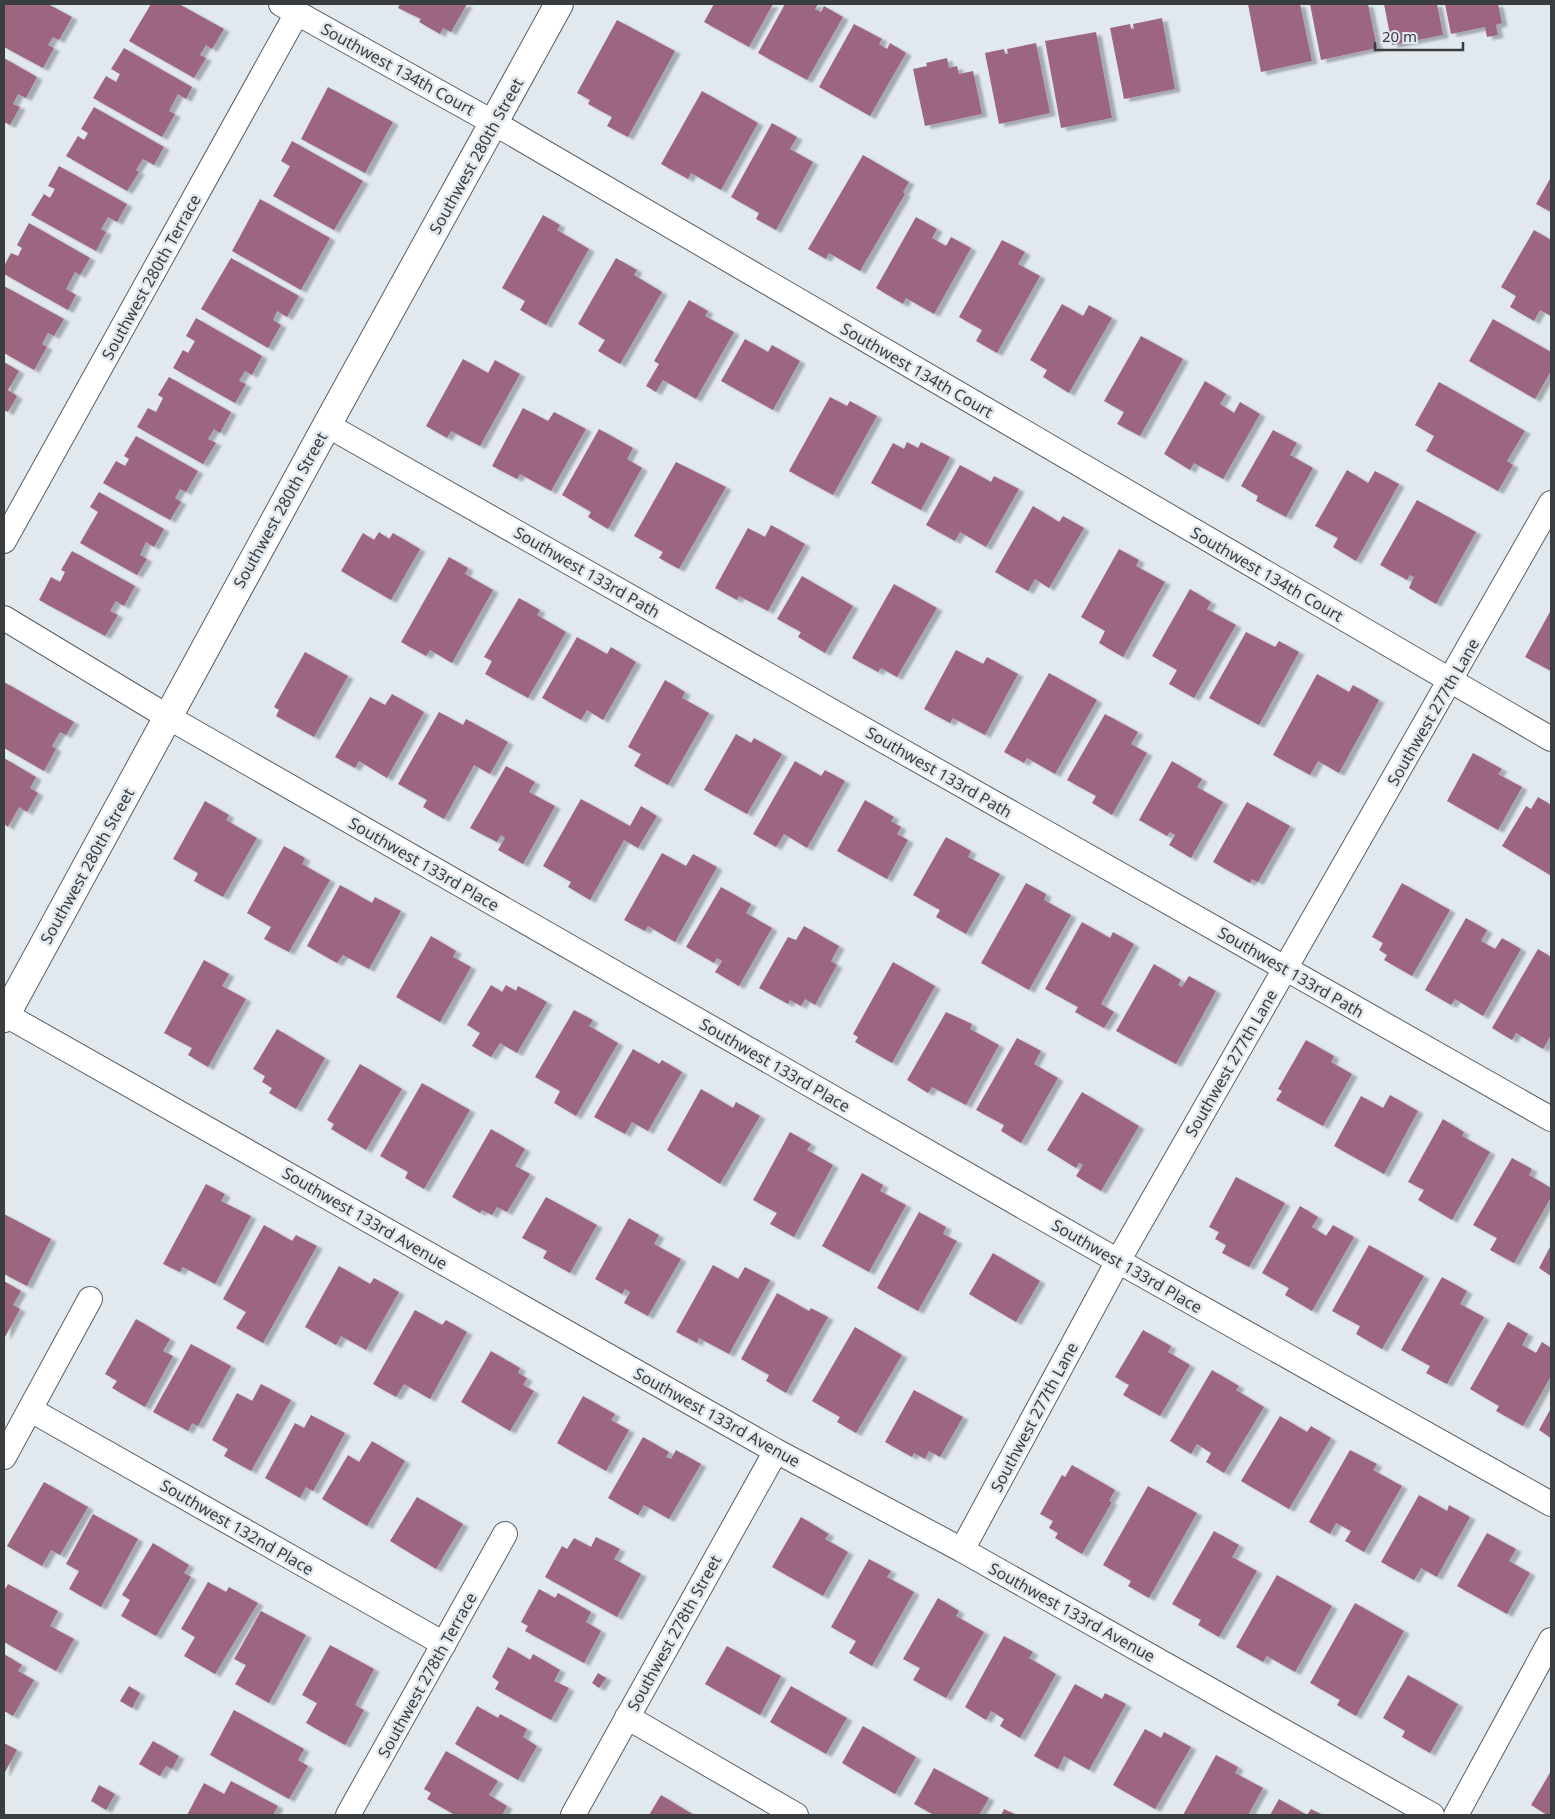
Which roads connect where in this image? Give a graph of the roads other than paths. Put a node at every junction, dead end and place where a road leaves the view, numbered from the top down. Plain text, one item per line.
1 (559, 4) edge
2 (289, 8) edge
3 (494, 123) junction
4 (327, 425) junction
5 (1551, 503) edge
6 (4, 541) edge
7 (4, 618) edge
8 (1451, 682) junction
9 (168, 717) junction
10 (1551, 739) edge
11 (1285, 969) junction
12 (5, 1016) edge
13 (1551, 1120) edge
14 (1118, 1261) junction
15 (90, 1299) dead end
16 (31, 1410) junction
17 (776, 1451) junction
18 (4, 1457) edge
19 (1551, 1504) edge
20 (506, 1534) dead end
21 (962, 1550) junction
22 (1551, 1640) edge
23 (444, 1644) junction
24 (627, 1717) junction
25 (348, 1815) edge
26 (573, 1815) edge
27 (796, 1815) edge
28 (1432, 1815) edge
29 (1456, 1815) edge

1 - 3 street, Southwest 280th Street
2 - 3 street, Southwest 134th Court
2 - 6 street, Southwest 280th Terrace
3 - 4 street, Southwest 280th Street
3 - 8 street, Southwest 134th Court
4 - 9 street, Southwest 280th Street
4 - 11 street, Southwest 133rd Path
5 - 8 street, Southwest 277th Lane
7 - 9 street, Southwest 133rd Place
8 - 10 street, Southwest 134th Court
8 - 11 street, Southwest 277th Lane
9 - 12 street, Southwest 280th Street
9 - 14 street, Southwest 133rd Place
11 - 13 street, Southwest 133rd Path
11 - 14 street, Southwest 277th Lane
12 - 17 street, Southwest 133rd Avenue
14 - 19 street, Southwest 133rd Place
14 - 21 street, Southwest 277th Lane
15 - 16 street
16 - 18 street
16 - 23 street, Southwest 132nd Place
17 - 21 street, Southwest 133rd Avenue
17 - 24 street, Southwest 278th Street
20 - 23 street, Southwest 278th Terrace
21 - 28 street, Southwest 133rd Avenue
22 - 29 street
23 - 25 street, Southwest 278th Terrace
24 - 26 street, Southwest 278th Street
24 - 27 street

